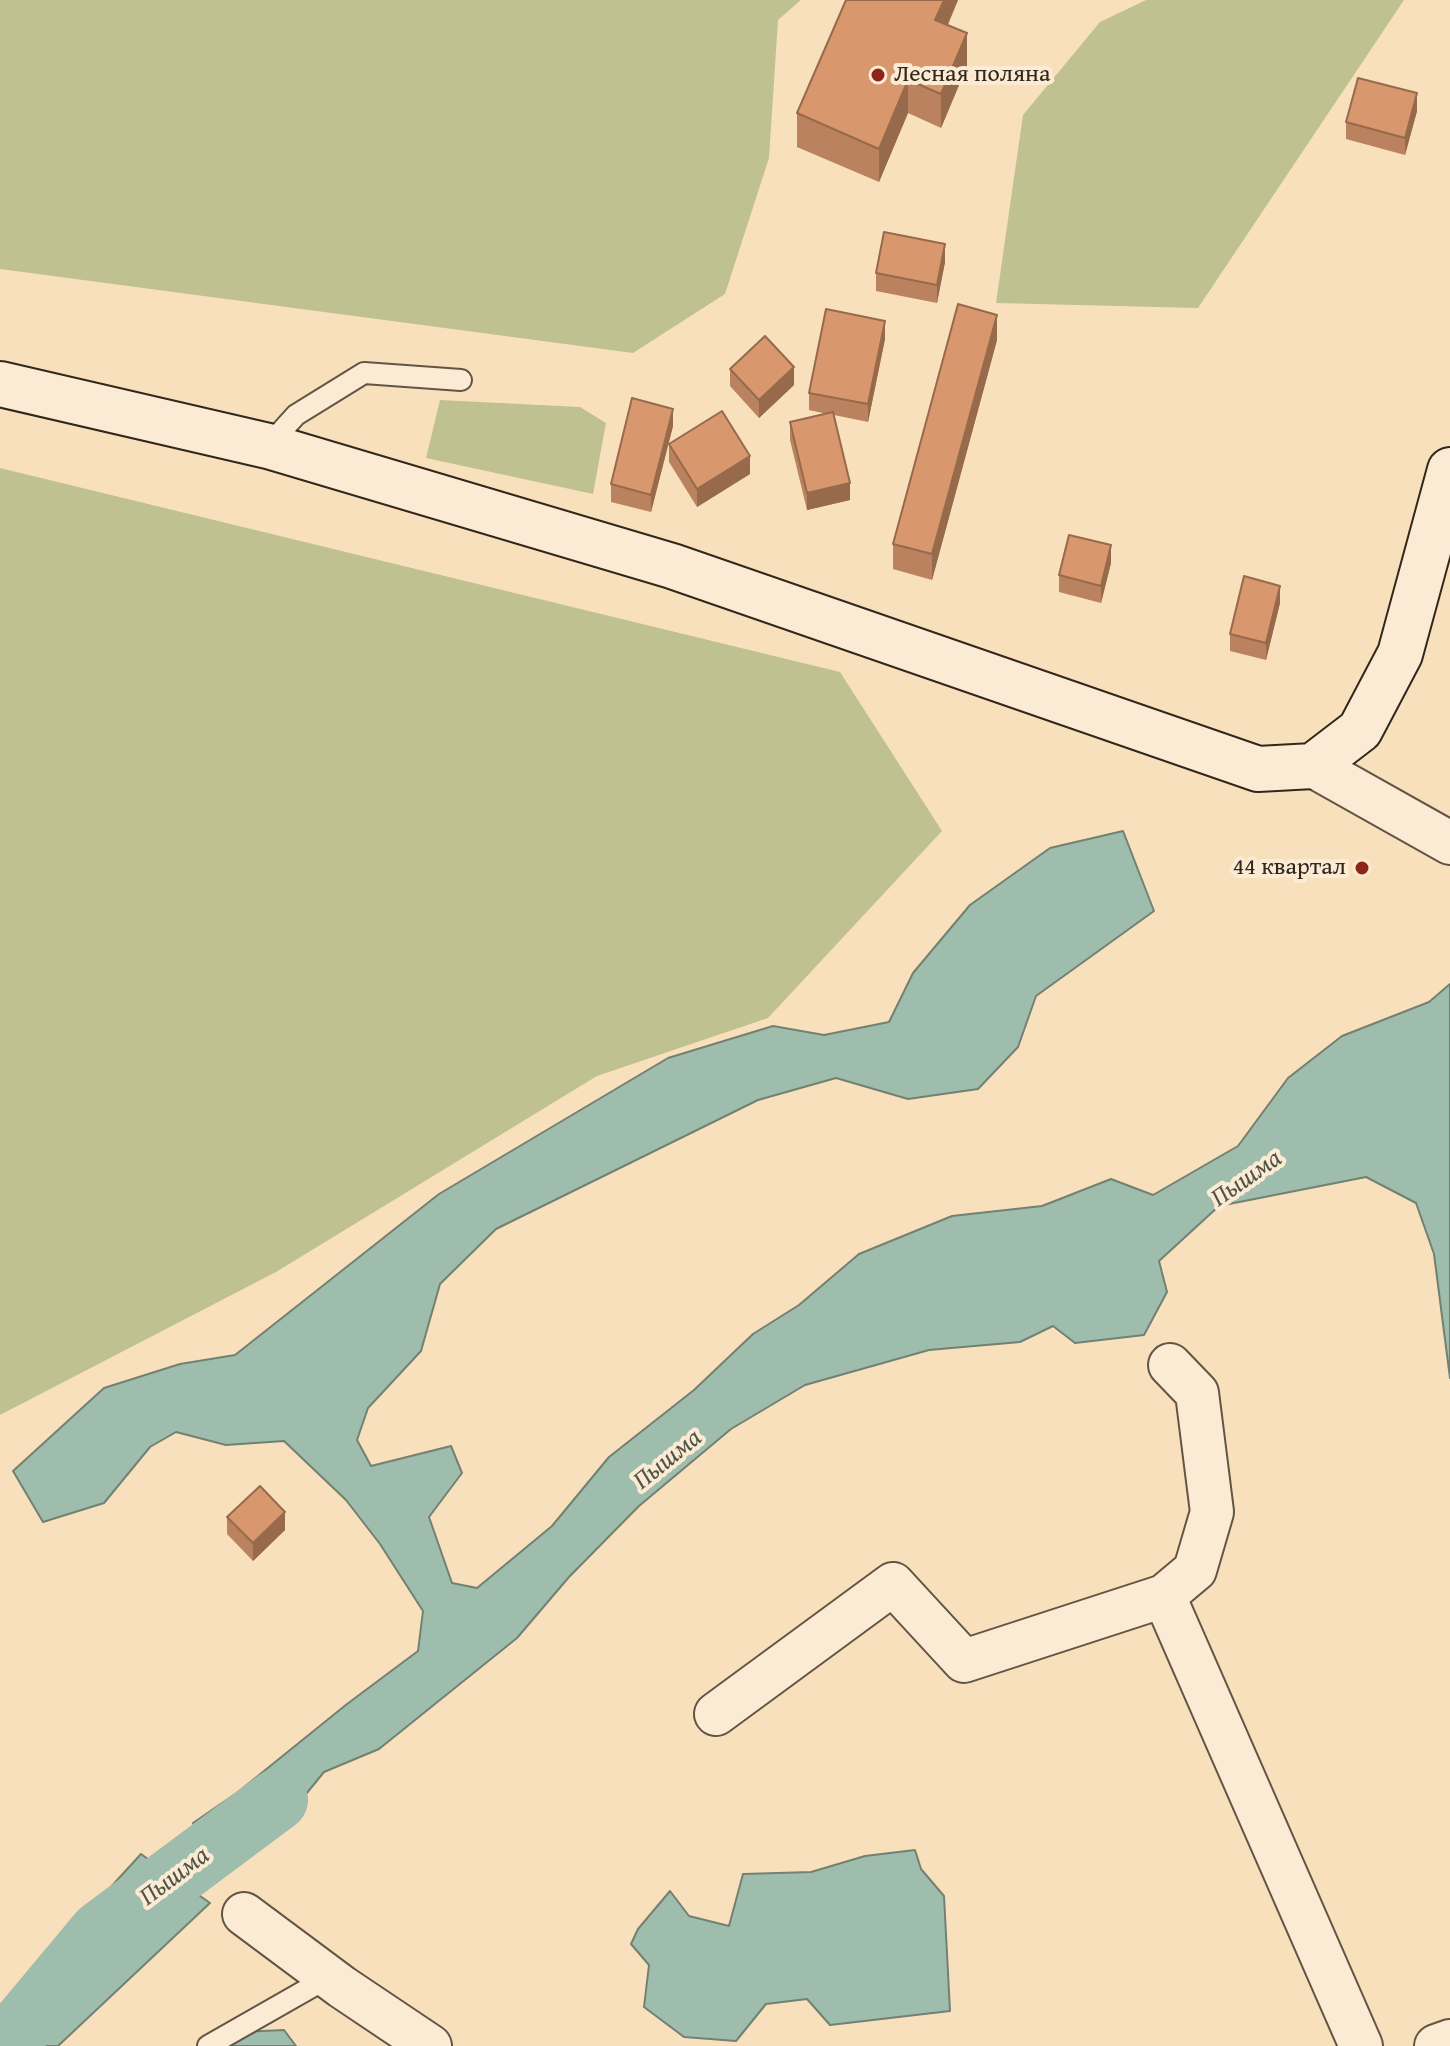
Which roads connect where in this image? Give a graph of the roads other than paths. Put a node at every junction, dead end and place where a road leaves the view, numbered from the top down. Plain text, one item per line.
1 (461, 380) dead end
2 (0, 384) edge
3 (268, 446) junction
4 (1450, 470) edge
5 (1313, 766) junction
6 (1450, 843) edge
7 (1170, 1365) dead end
8 (1164, 1596) junction
9 (716, 1714) dead end
10 (244, 1914) dead end
11 (329, 1977) junction
12 (1450, 2041) edge
13 (208, 2046) edge
14 (430, 2046) edge
15 (1361, 2046) edge
16 (1436, 2046) edge

1 - 3 lane
2 - 3 street
3 - 5 street
4 - 5 street
5 - 6 street
7 - 8 street
8 - 9 street
8 - 15 street
10 - 11 street
11 - 13 lane
11 - 14 street
12 - 16 street

